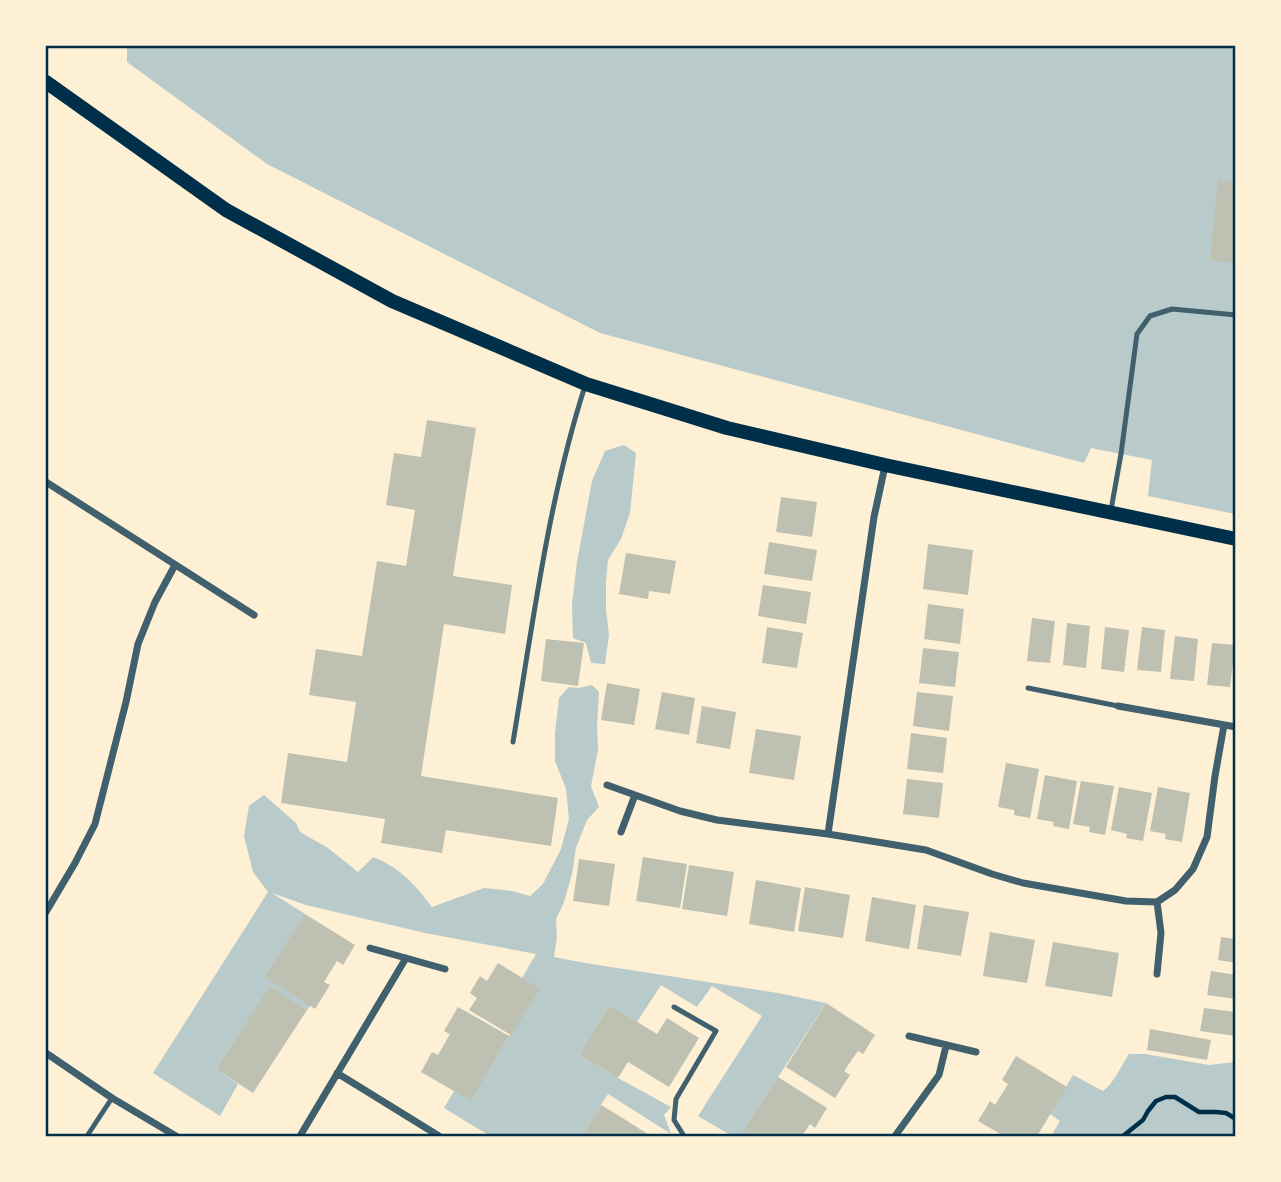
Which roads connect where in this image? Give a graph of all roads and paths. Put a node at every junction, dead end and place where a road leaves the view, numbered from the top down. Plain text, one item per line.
1 (46, 82) edge
2 (1236, 316) edge
3 (586, 384) junction
4 (886, 465) junction
5 (46, 482) edge
6 (1110, 513) junction
7 (1236, 539) edge
8 (176, 565) junction
9 (254, 615) dead end
10 (1028, 688) dead end
11 (1118, 706) joint
12 (1224, 725) junction
13 (1236, 727) edge
14 (513, 742) dead end
15 (607, 785) dead end
16 (635, 795) junction
17 (621, 832) dead end
18 (828, 834) junction
19 (1157, 902) junction
20 (46, 912) edge
21 (370, 948) dead end
22 (405, 958) junction
23 (445, 969) dead end
24 (1157, 974) dead end
25 (674, 1007) dead end
26 (909, 1036) dead end
27 (946, 1046) junction
28 (976, 1052) dead end
29 (46, 1053) edge
30 (337, 1073) junction
31 (112, 1098) junction
32 (1236, 1119) edge
33 (87, 1136) edge
34 (176, 1136) edge
35 (300, 1136) edge
36 (439, 1136) edge
37 (684, 1136) edge
38 (895, 1136) edge
39 (1123, 1136) edge

1 - 3 main road
2 - 6 lane
3 - 4 main road
3 - 14 lane
4 - 6 main road
4 - 18 street
5 - 8 street
6 - 7 main road
8 - 9 street
8 - 20 street
10 - 11 lane
11 - 12 street
12 - 13 street
12 - 19 street
15 - 16 street
16 - 17 street
16 - 18 street
18 - 19 street
19 - 24 street
21 - 22 street
22 - 23 street
22 - 30 street
25 - 37 lane
26 - 27 street
27 - 28 street
27 - 38 street
29 - 31 street
30 - 35 street
30 - 36 street
31 - 33 lane
31 - 34 street
32 - 39 path

